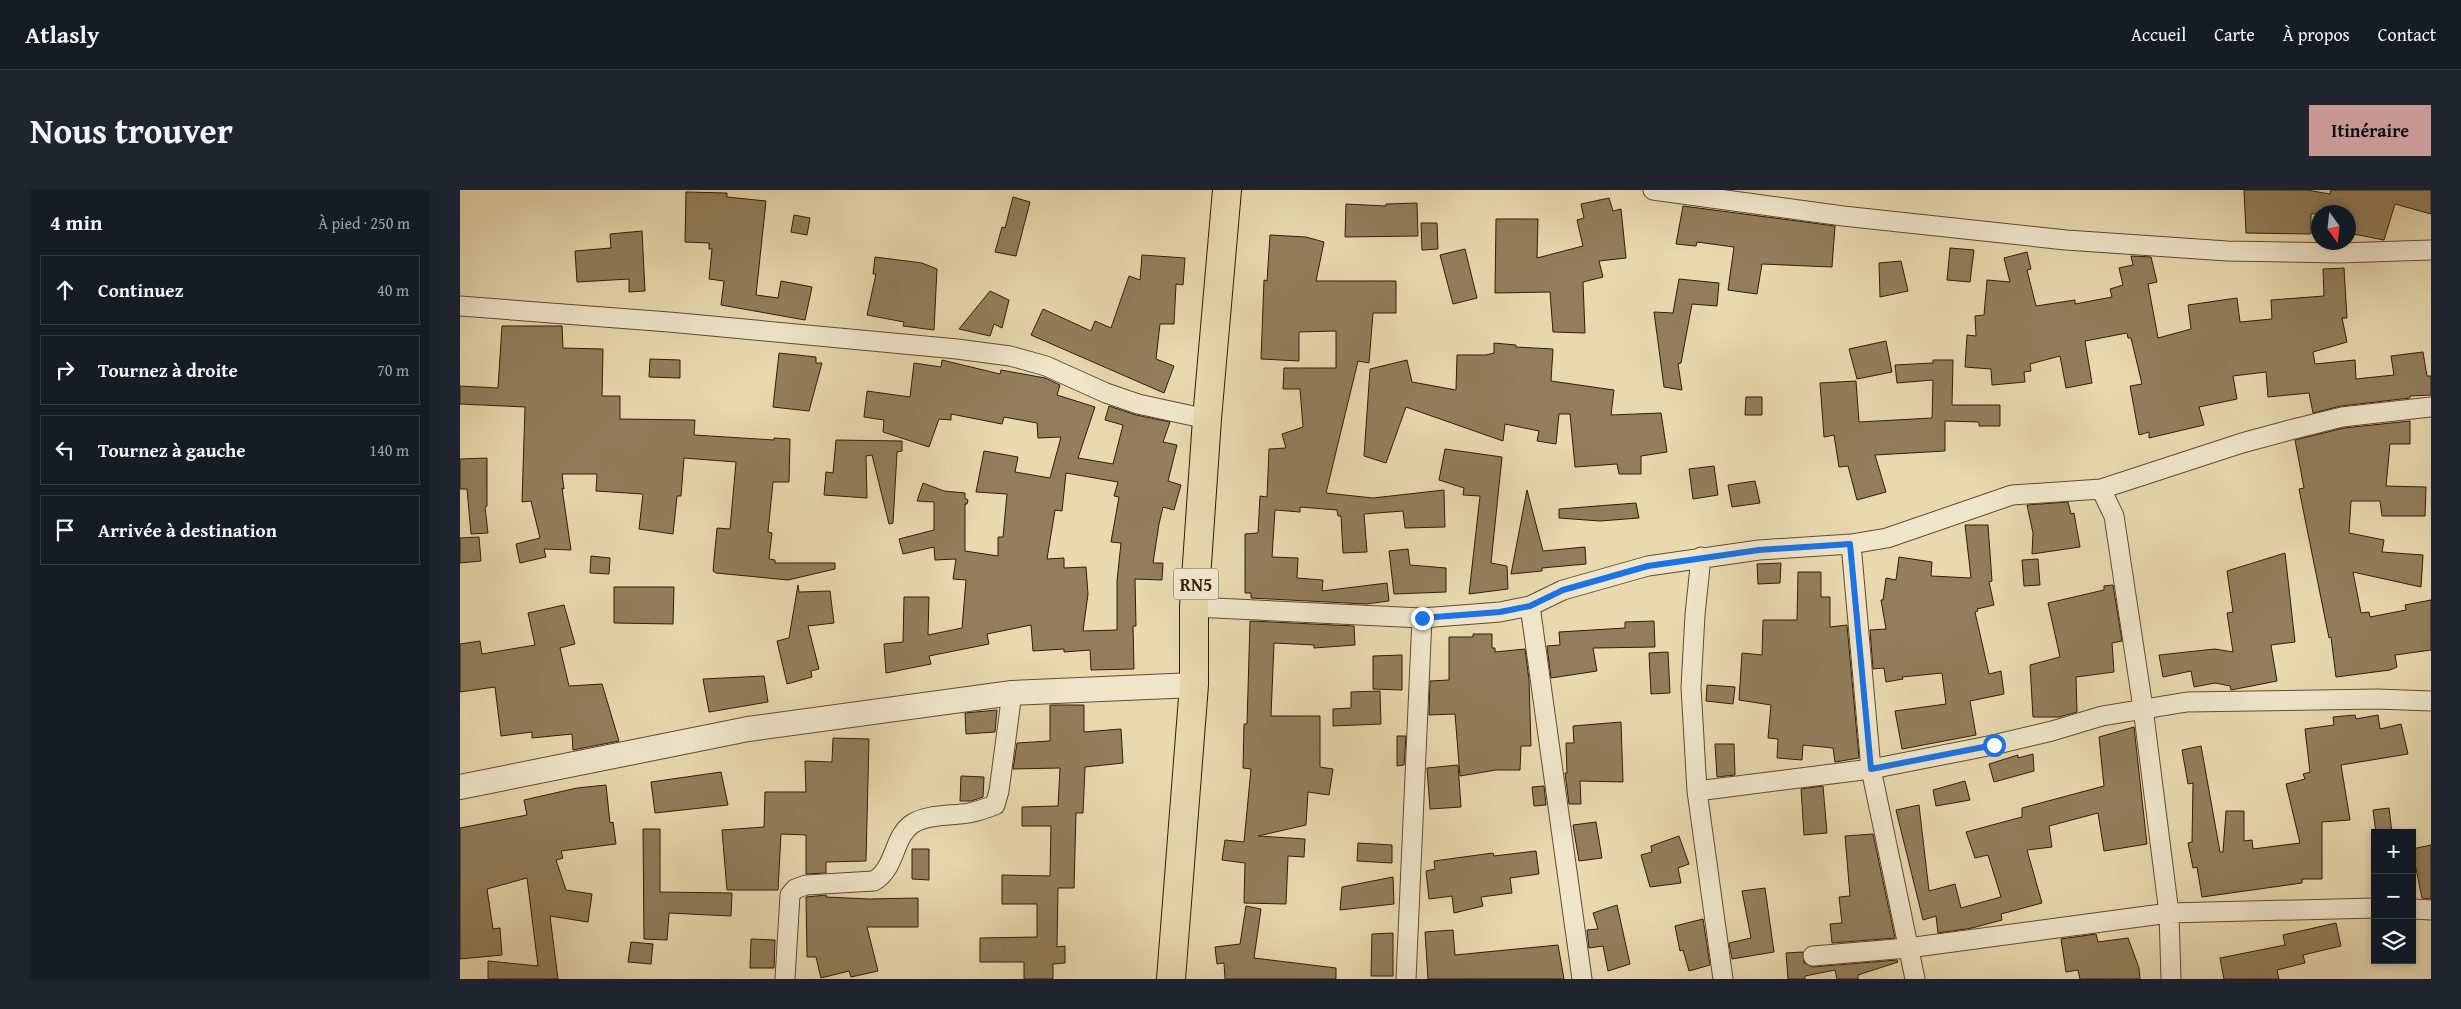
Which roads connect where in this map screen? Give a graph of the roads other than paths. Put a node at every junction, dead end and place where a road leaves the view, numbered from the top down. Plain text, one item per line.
1 (1227, 190) edge
2 (1653, 190) edge
3 (2431, 250) edge
4 (460, 306) edge
5 (2431, 407) edge
6 (1207, 420) junction
7 (2102, 490) junction
8 (1850, 544) junction
9 (1701, 557) junction
10 (1530, 606) junction
11 (1194, 607) junction
12 (1422, 618) junction
13 (1194, 685) junction
14 (1012, 692) junction
15 (2431, 701) edge
16 (2143, 708) junction
17 (1871, 769) junction
18 (460, 787) edge
19 (1697, 792) junction
20 (2371, 908) edge
21 (2416, 909) edge
22 (2431, 910) edge
23 (2169, 913) junction
24 (1908, 948) junction
25 (1813, 956) dead end
26 (785, 979) edge
27 (1171, 979) edge
28 (1406, 979) edge
29 (1582, 979) edge
30 (1723, 979) edge
31 (1915, 979) edge
32 (2171, 979) edge

1 - 6 highway, RN5
2 - 3 street
4 - 6 street
5 - 7 street
6 - 11 highway, RN5
7 - 8 street
7 - 16 street
8 - 9 street
8 - 17 street
9 - 10 street
9 - 19 street
10 - 12 street
10 - 29 street
11 - 12 street
11 - 13 highway, RN5
12 - 28 street
13 - 14 street
13 - 27 highway, RN5
14 - 18 street
14 - 26 street
15 - 16 street
16 - 17 street
16 - 23 street
17 - 19 street
17 - 24 street
19 - 30 street
20 - 23 street
21 - 22 street
23 - 24 street
23 - 32 street
24 - 25 street
24 - 31 street

